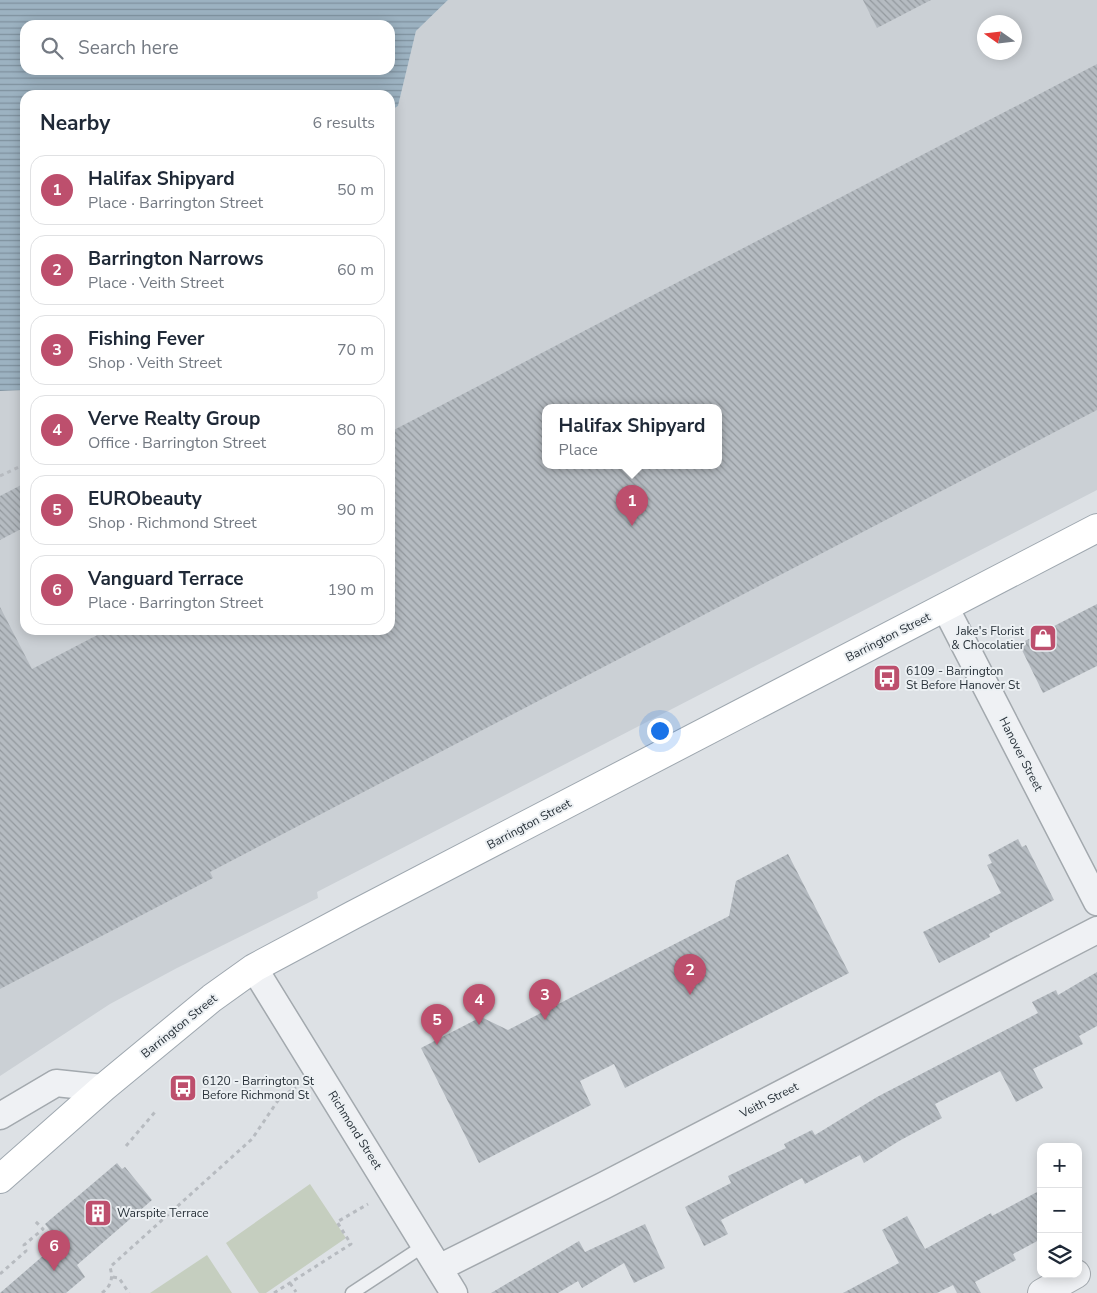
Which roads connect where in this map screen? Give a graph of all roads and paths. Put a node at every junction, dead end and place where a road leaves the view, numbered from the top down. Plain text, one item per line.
1 (20, 466) edge
2 (0, 476) edge
3 (1097, 528) edge
4 (945, 607) junction
5 (1097, 902) edge
6 (1097, 930) edge
7 (254, 968) junction
8 (298, 1085) dead end
9 (103, 1088) junction
10 (155, 1112) dead end
11 (0, 1116) edge
12 (126, 1146) dead end
13 (0, 1179) edge
14 (372, 1201) dead end
15 (35, 1221) dead end
16 (425, 1245) junction
17 (1097, 1263) edge
18 (439, 1268) junction
19 (1082, 1271) edge
20 (0, 1274) edge
21 (112, 1277) junction
22 (1070, 1278) edge
23 (290, 1283) junction
24 (296, 1292) edge
25 (102, 1293) edge
26 (129, 1293) edge
27 (274, 1293) edge
28 (352, 1293) edge
29 (454, 1293) edge
30 (1042, 1293) edge

1 - 2 path
3 - 4 main road, Barrington Street
4 - 5 street, Hanover Street
4 - 7 main road, Barrington Street
6 - 18 street, Veith Street
7 - 9 main road, Barrington Street
7 - 16 street, Richmond Street
8 - 21 path
9 - 11 street
9 - 13 main road, Barrington Street
10 - 12 path
14 - 23 path
15 - 20 path
16 - 18 street, Richmond Street
16 - 28 lane
17 - 19 street
18 - 29 street, Richmond Street
21 - 25 path
21 - 26 path
22 - 30 street
23 - 24 path
23 - 27 path

